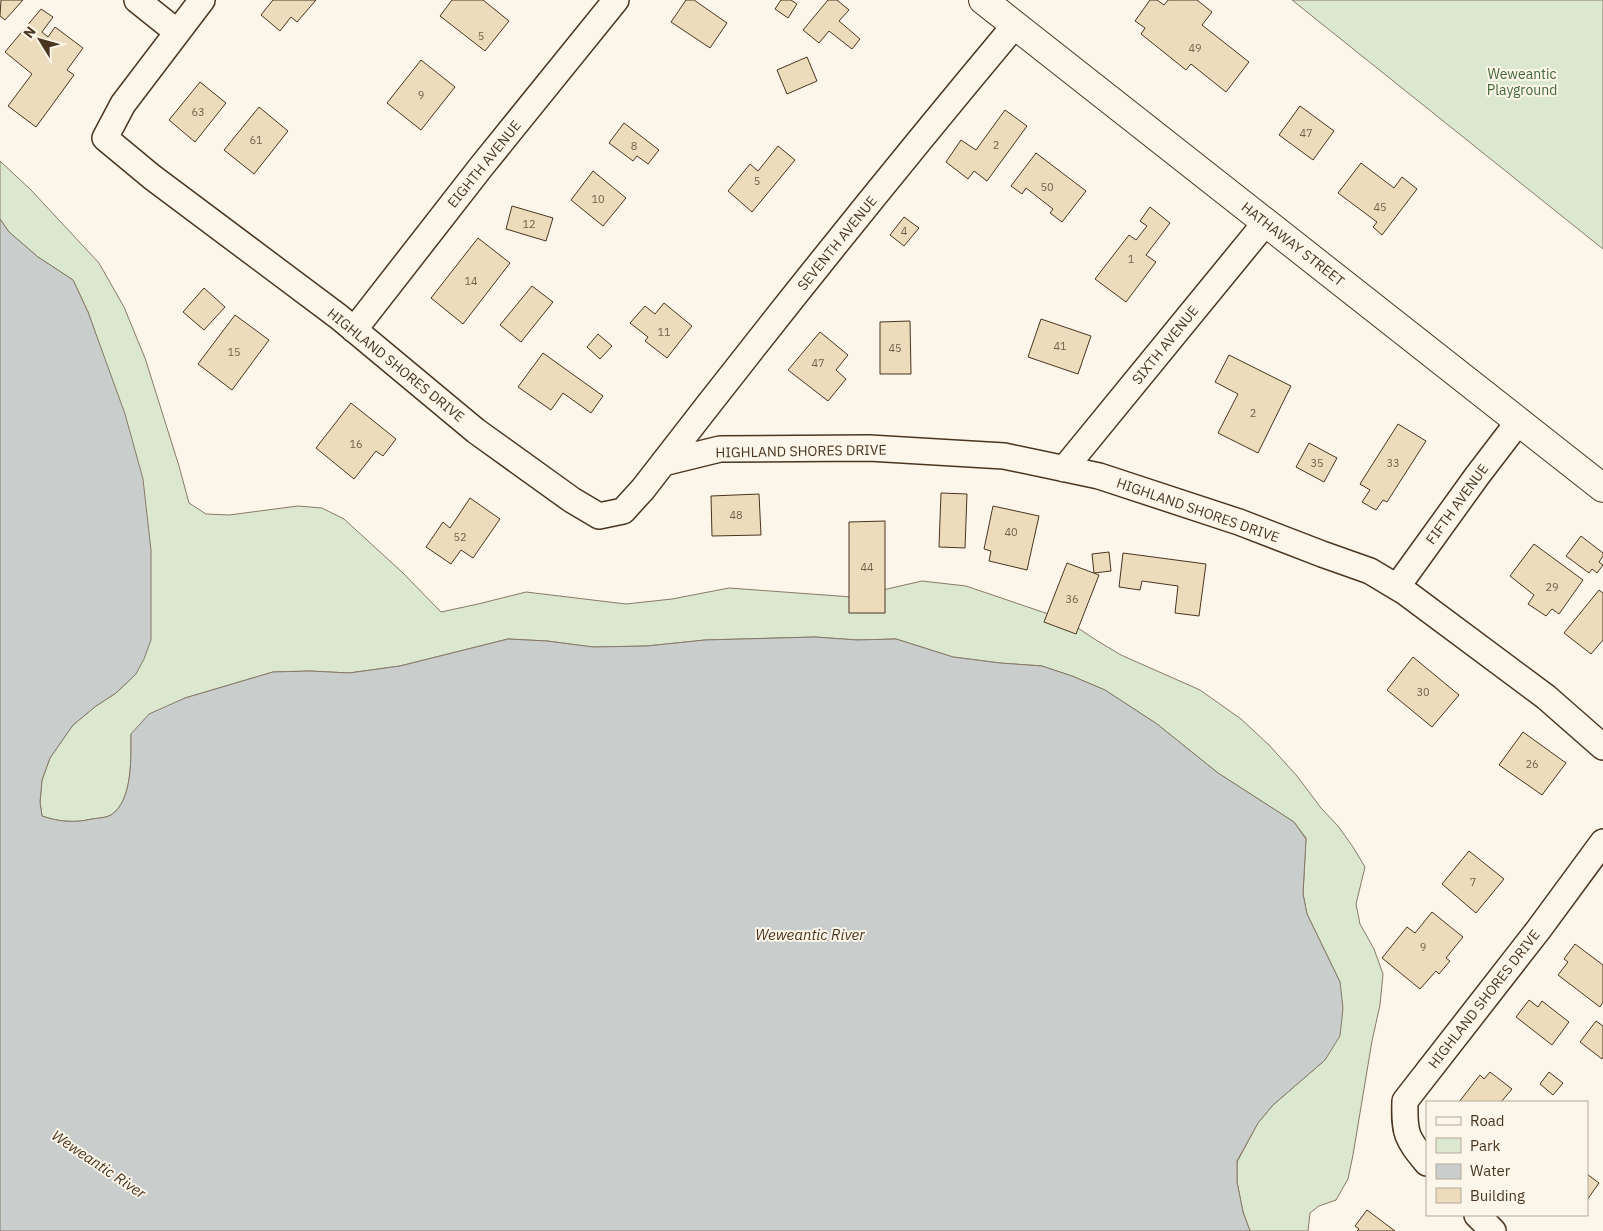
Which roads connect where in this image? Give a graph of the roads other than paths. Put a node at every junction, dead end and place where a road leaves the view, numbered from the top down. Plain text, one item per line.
1 (137, 0) edge
2 (202, 0) edge
3 (616, 0) edge
4 (983, 0) edge
5 (1015, 25) junction
6 (177, 32) junction
7 (1266, 222) junction
8 (354, 330) junction
9 (1519, 421) junction
10 (663, 463) junction
11 (1064, 469) junction
12 (1603, 488) edge
13 (1397, 587) junction
14 (1603, 747) edge
15 (1603, 842) edge
16 (1426, 1162) edge
17 (1478, 1216) edge
18 (1492, 1231) edge

1 - 6 street
2 - 6 street
3 - 8 street, EIGHTH AVENUE
4 - 5 street, HATHAWAY STREET
5 - 7 street, HATHAWAY STREET
5 - 10 street, SEVENTH AVENUE
6 - 8 street, HIGHLAND SHORES DRIVE
7 - 9 street, HATHAWAY STREET
7 - 11 street, SIXTH AVENUE
8 - 10 street, HIGHLAND SHORES DRIVE
9 - 12 street, HATHAWAY STREET
9 - 13 street, FIFTH AVENUE
10 - 11 street, HIGHLAND SHORES DRIVE
11 - 13 street, HIGHLAND SHORES DRIVE
13 - 14 street, HIGHLAND SHORES DRIVE
15 - 16 street, HIGHLAND SHORES DRIVE
17 - 18 street

